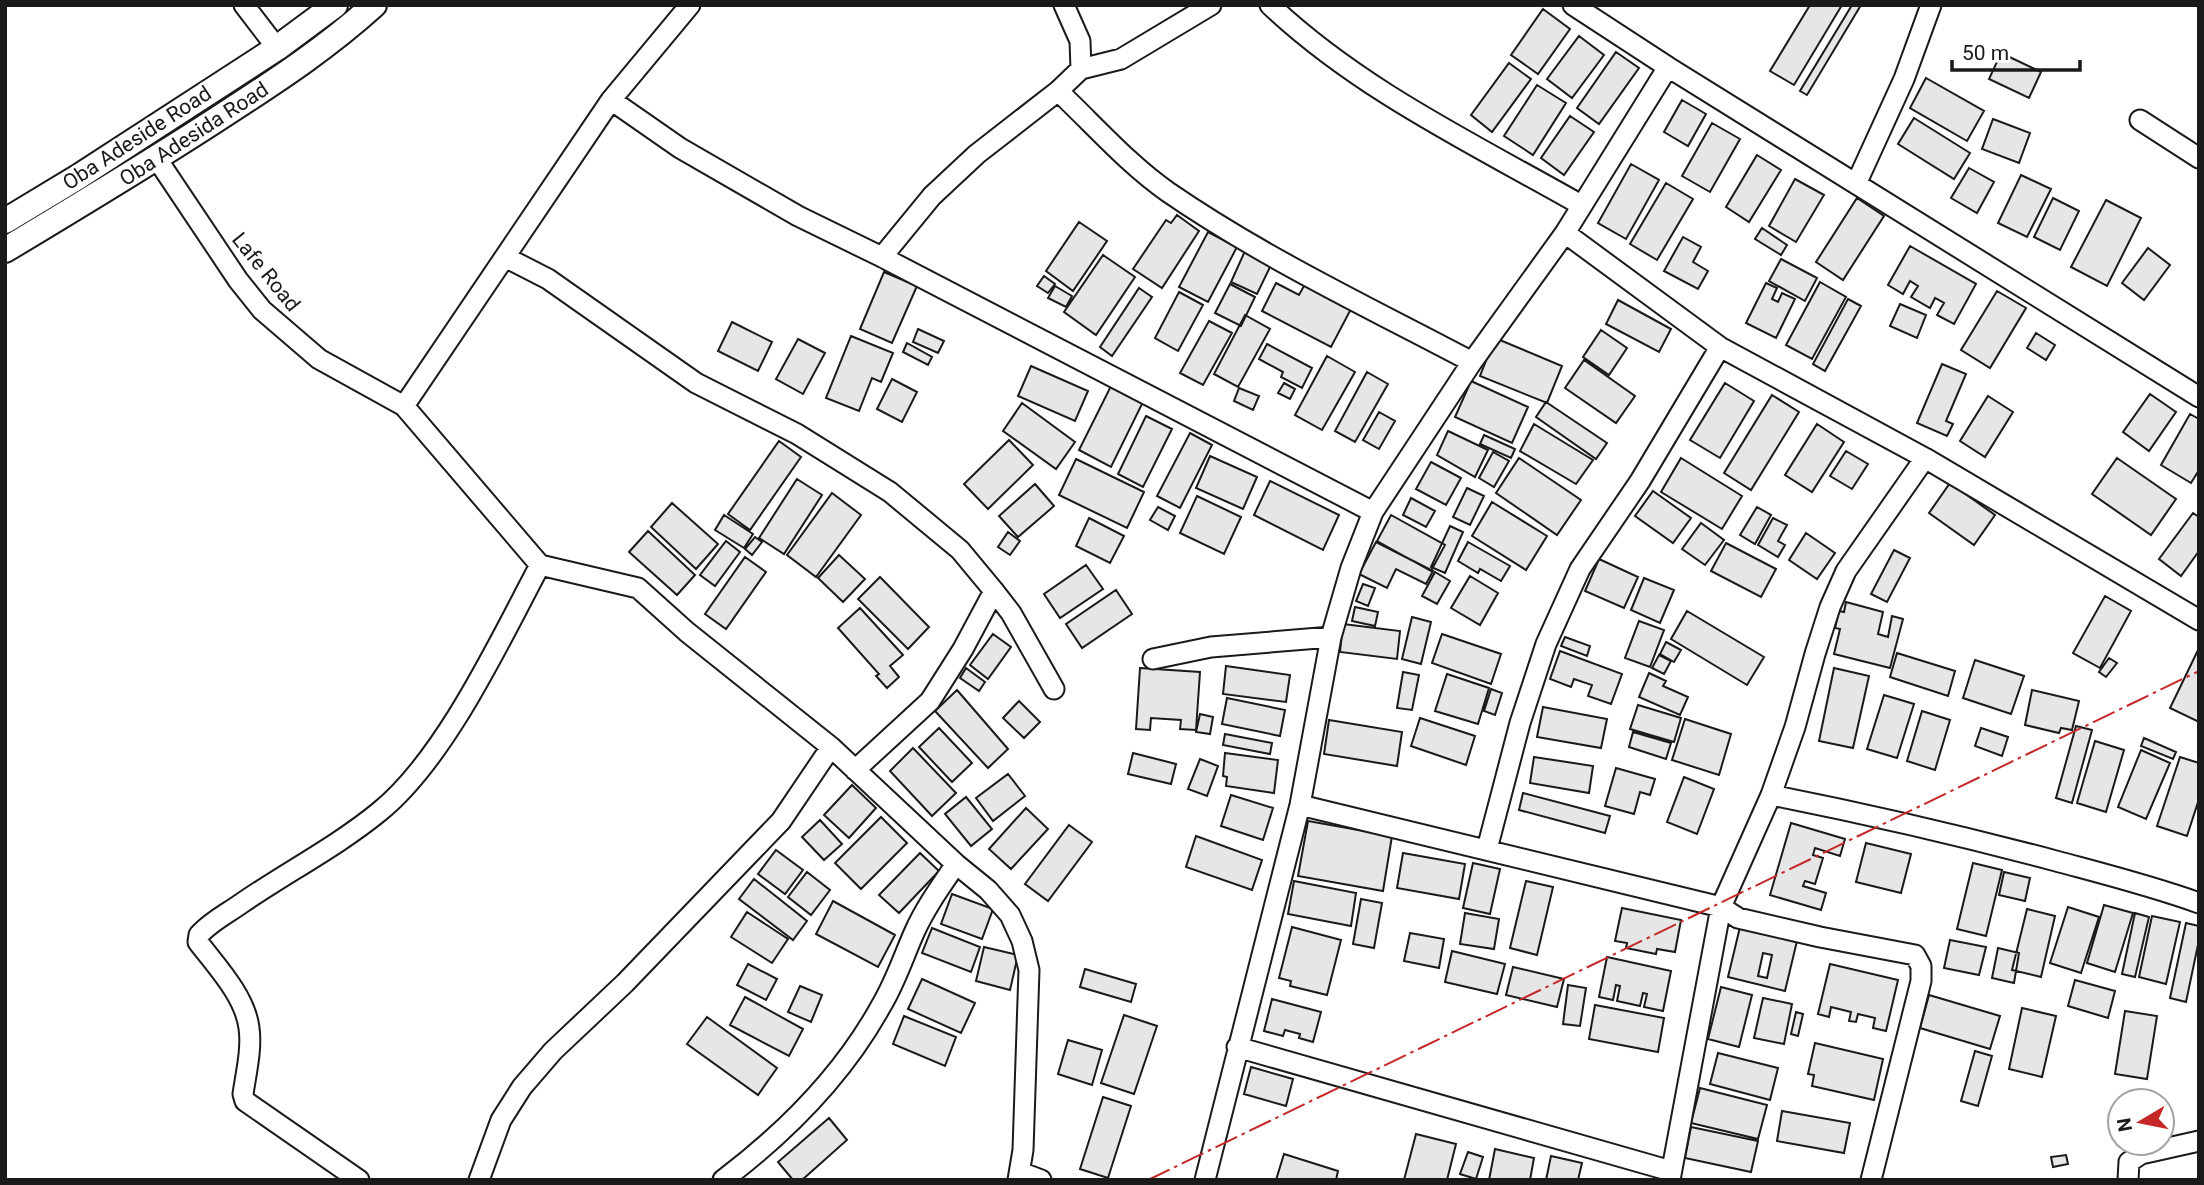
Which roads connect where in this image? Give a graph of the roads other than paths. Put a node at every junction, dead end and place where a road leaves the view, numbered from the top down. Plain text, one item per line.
1 (244, 5) edge
2 (335, 5) edge
3 (374, 5) edge
4 (690, 5) edge
5 (1064, 5) edge
6 (1211, 5) edge
7 (1270, 5) edge
8 (1573, 5) edge
9 (1931, 5) edge
10 (277, 48) junction
11 (1668, 67) junction
12 (1081, 69) junction
13 (1058, 91) junction
14 (611, 100) junction
15 (2140, 120) dead end
16 (2199, 158) edge
17 (157, 159) junction
18 (1856, 184) junction
19 (1581, 205) junction
20 (5, 221) edge
21 (1564, 233) junction
22 (5, 250) edge
23 (505, 257) junction
24 (882, 257) junction
25 (1720, 346) junction
26 (1472, 362) junction
27 (2199, 397) edge
28 (404, 406) junction
29 (1925, 458) junction
30 (1373, 512) junction
31 (540, 565) junction
32 (994, 591) junction
33 (2199, 620) edge
34 (1331, 637) junction
35 (1153, 659) dead end
36 (1054, 689) dead end
37 (831, 747) junction
38 (855, 770) junction
39 (1771, 794) junction
40 (1300, 805) junction
41 (1487, 849) junction
42 (956, 864) junction
43 (2199, 903) edge
44 (1721, 907) junction
45 (1237, 1047) junction
46 (2199, 1141) edge
47 (1019, 1176) edge
48 (1670, 1176) edge
49 (359, 1180) edge
50 (479, 1180) edge
51 (723, 1180) edge
52 (1041, 1180) edge
53 (1205, 1180) edge
54 (1871, 1180) edge
55 (2128, 1180) edge

1 - 10 street
2 - 10 main road, Oba Adeside Road
3 - 17 main road, Oba Adesida Road
4 - 14 street
5 - 12 street
6 - 12 street
7 - 19 street
8 - 11 street
9 - 18 street
10 - 20 main road, Oba Adeside Road
11 - 18 street
11 - 19 street
12 - 13 street
13 - 24 street
13 - 26 street
14 - 23 street
14 - 24 street
15 - 16 street
17 - 22 main road, Oba Adesida Road
17 - 28 street, Lafe Road
18 - 27 street
19 - 21 street
21 - 25 street
21 - 26 street
23 - 28 street
23 - 32 street
24 - 30 street
25 - 29 street
25 - 41 street
26 - 30 street
28 - 31 street
29 - 33 street
29 - 39 street
30 - 34 street
31 - 37 street
31 - 49 street
32 - 36 street
32 - 38 street
34 - 35 street
34 - 40 street
37 - 38 street
37 - 50 street
38 - 42 street
39 - 43 street
39 - 44 street
40 - 41 street
40 - 45 street
41 - 44 street
42 - 47 street
42 - 51 street
44 - 48 street
44 - 54 street
45 - 48 street
45 - 53 street
46 - 55 street
47 - 52 street

